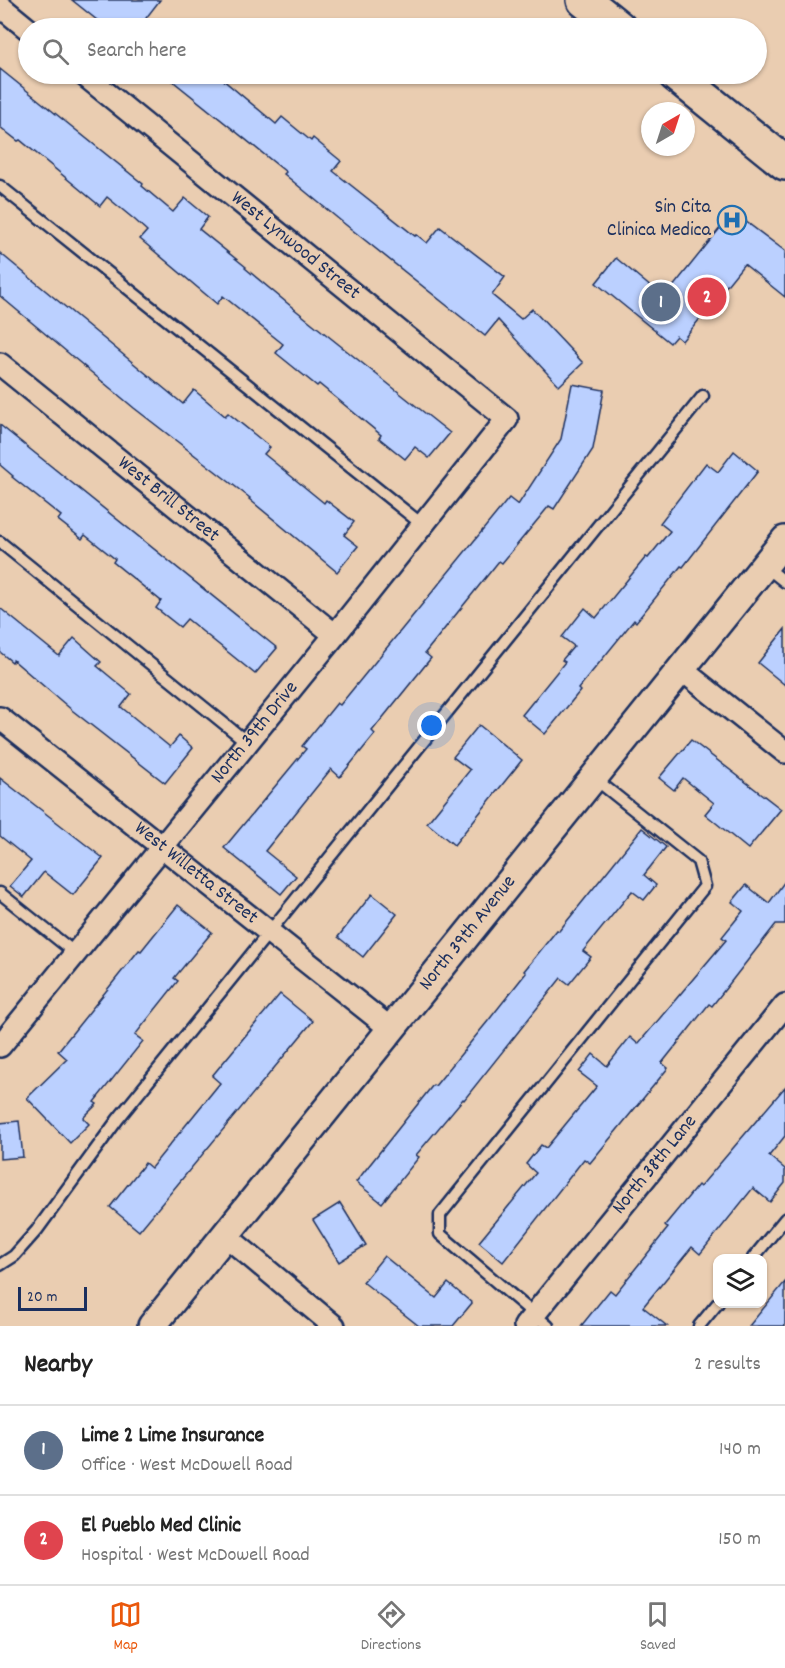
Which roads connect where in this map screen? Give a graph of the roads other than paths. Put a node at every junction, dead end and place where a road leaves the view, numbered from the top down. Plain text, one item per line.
1 (584, 0) edge
2 (0, 6) edge
3 (606, 18) edge
4 (18, 21) edge
5 (95, 84) edge
6 (687, 84) edge
7 (785, 163) edge
8 (0, 186) edge
9 (0, 364) edge
10 (703, 396) dead end
11 (507, 419) joint
12 (424, 526) junction
13 (785, 540) edge
14 (0, 542) edge
15 (775, 574) edge
16 (335, 636) junction
17 (681, 669) junction
18 (0, 718) edge
19 (248, 742) junction
20 (785, 752) edge
21 (594, 778) junction
22 (160, 847) junction
23 (0, 893) edge
24 (269, 934) junction
25 (75, 953) junction
26 (785, 1005) edge
27 (391, 1029) junction
28 (0, 1046) edge
29 (785, 1219) edge
30 (225, 1235) junction
31 (756, 1254) edge
32 (0, 1265) edge
33 (713, 1308) edge
34 (536, 1322) edge
35 (152, 1326) edge
36 (334, 1326) edge
37 (699, 1326) edge

1 - 3 main road
2 - 4 street
5 - 11 street, West Lynwood Street
6 - 7 main road
8 - 12 lane
9 - 16 street, West Brill Street
10 - 24 lane
11 - 12 street, North 39th Drive
12 - 16 street, North 39th Drive
13 - 15 street, North 39th Avenue
14 - 19 lane
15 - 17 street, North 39th Avenue
16 - 19 street, North 39th Drive
17 - 20 street
17 - 21 street, North 39th Avenue
18 - 22 street, West Willetta Street
19 - 22 street, North 39th Drive
21 - 27 street, North 39th Avenue
21 - 34 lane
22 - 24 street, West Willetta Street
22 - 25 street, North 39th Drive
23 - 25 lane
24 - 27 street, West Willetta Street
24 - 32 lane
25 - 28 street, North 39th Drive
26 - 34 street, North 38th Lane
27 - 30 street, North 39th Avenue
29 - 31 lane
30 - 35 street, North 39th Avenue
30 - 36 street
33 - 37 lane

